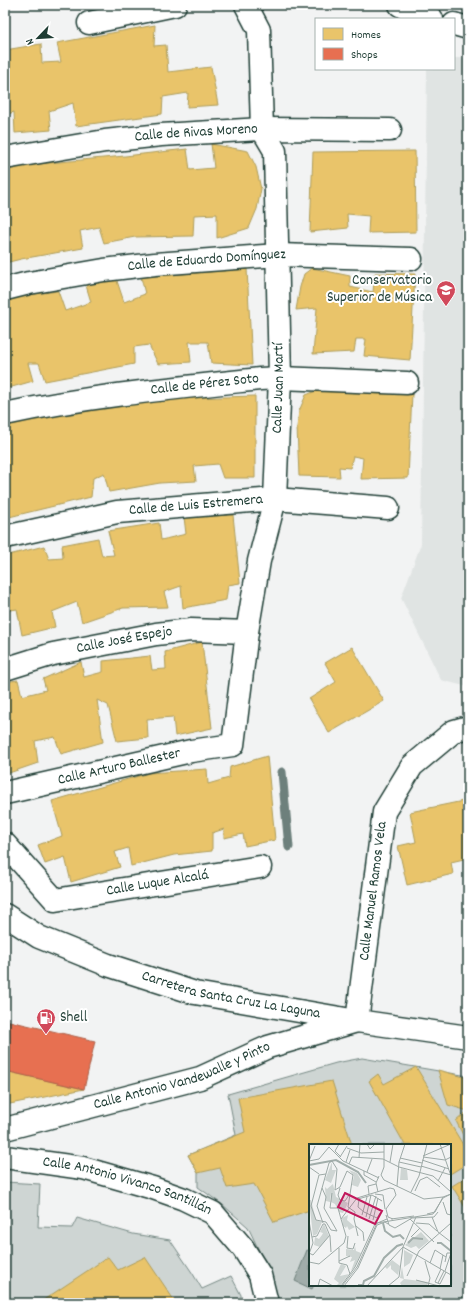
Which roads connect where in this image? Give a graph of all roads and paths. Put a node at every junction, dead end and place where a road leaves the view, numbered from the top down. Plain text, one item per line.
1 (175, 5) edge
2 (246, 5) edge
3 (400, 5) edge
4 (428, 18) edge
5 (89, 23) dead end
6 (455, 24) edge
7 (468, 28) edge
8 (262, 129) junction
9 (390, 130) dead end
10 (5, 158) edge
11 (278, 255) junction
12 (411, 259) dead end
13 (5, 289) edge
14 (280, 378) junction
15 (407, 383) dead end
16 (5, 414) edge
17 (275, 499) junction
18 (388, 508) dead end
19 (5, 537) edge
20 (247, 632) junction
21 (5, 669) edge
22 (468, 728) edge
23 (233, 745) joint
24 (5, 793) edge
25 (5, 844) edge
26 (260, 867) dead end
27 (5, 915) edge
28 (357, 1021) junction
29 (468, 1037) edge
30 (5, 1129) edge
31 (5, 1157) edge
32 (267, 1303) edge

1 - 5 street
2 - 8 street, Calle Juan Martí
3 - 4 street
6 - 7 street
8 - 9 street, Calle de Rivas Moreno
8 - 10 street, Calle de Rivas Moreno
8 - 11 street, Calle Juan Martí
11 - 12 street, Calle de Eduardo Domínguez
11 - 13 street, Calle de Eduardo Domínguez
11 - 14 street, Calle Juan Martí
14 - 15 street, Calle de Pérez Soto
14 - 16 street, Calle de Pérez Soto
14 - 17 street, Calle Juan Martí
17 - 18 street, Calle de Luis Estremera
17 - 19 street, Calle de Luis Estremera
17 - 20 street, Calle Juan Martí
20 - 21 street, Calle José Espejo
20 - 23 street, Calle Juan Martí
22 - 28 street, Calle Manuel Ramos Vela
23 - 24 street, Calle Arturo Ballester
25 - 26 street, Calle Luque Alcalá
27 - 28 street, Carretera Santa Cruz La Laguna
28 - 29 street, Carretera Santa Cruz La Laguna
28 - 30 street, Calle Antonio Vandewalle y Pinto
31 - 32 street, Calle Antonio Vivanco Santillán

